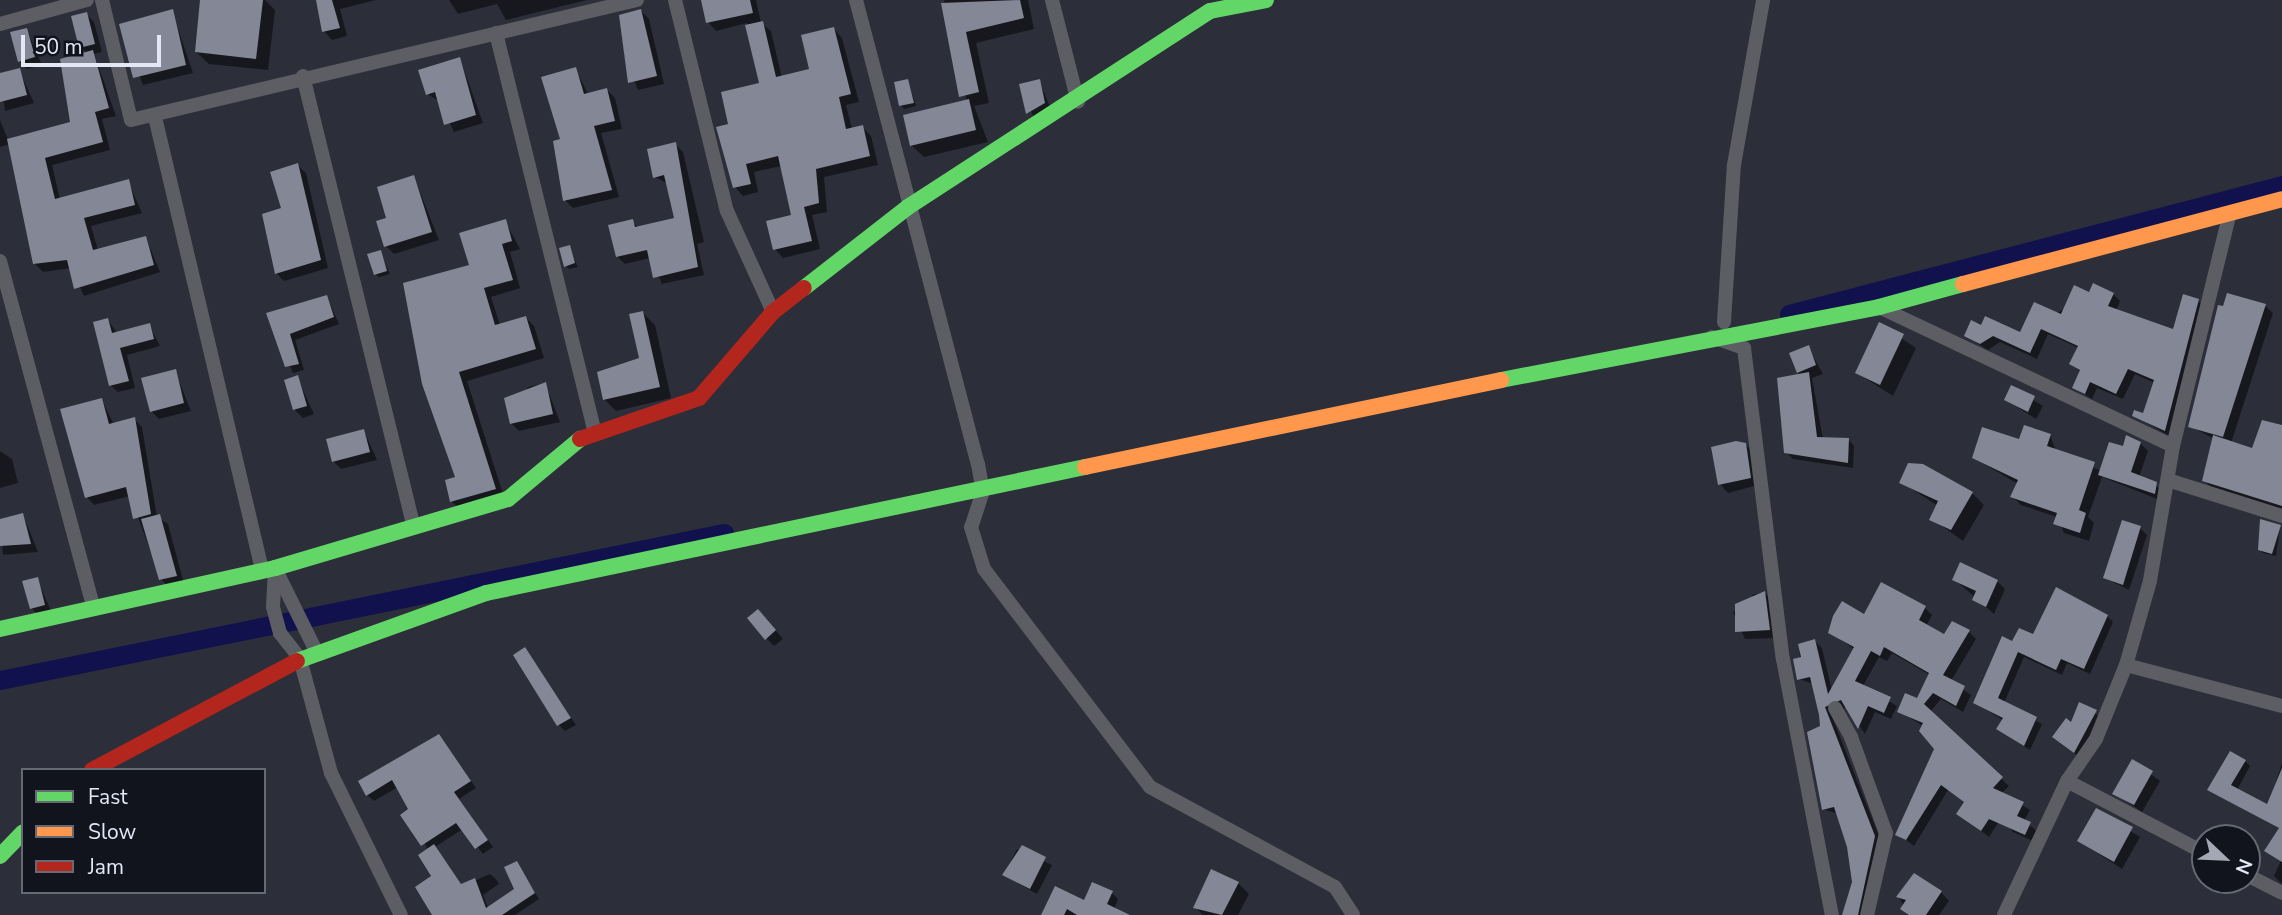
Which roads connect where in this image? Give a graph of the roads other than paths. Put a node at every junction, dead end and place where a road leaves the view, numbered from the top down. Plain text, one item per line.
1 (87, 0) edge
2 (102, 0) edge
3 (637, 0) edge
4 (675, 0) edge
5 (856, 0) edge
6 (1052, 0) edge
7 (1266, 0) edge
8 (1763, 0) edge
9 (0, 24) edge
10 (496, 33) junction
11 (303, 76) junction
12 (1077, 102) junction
13 (155, 117) junction
14 (2282, 200) edge
15 (908, 207) junction
16 (2230, 213) junction
17 (0, 261) edge
18 (1879, 307) junction
19 (773, 312) junction
20 (1724, 321) dead end
21 (1710, 336) junction
22 (595, 432) junction
23 (2173, 446) junction
24 (2171, 481) junction
25 (983, 491) junction
26 (2282, 516) edge
27 (414, 527) junction
28 (268, 570) junction
29 (93, 606) junction
30 (0, 629) edge
31 (317, 653) junction
32 (300, 659) junction
33 (2126, 665) junction
34 (2282, 706) edge
35 (1835, 708) dead end
36 (96, 768) edge
37 (2067, 782) junction
38 (21, 834) edge
39 (2191, 846) edge
40 (0, 856) edge
41 (2261, 882) edge
42 (2282, 893) edge
43 (401, 915) edge
44 (1353, 915) edge
45 (1832, 915) edge
46 (1867, 915) edge
47 (2004, 915) edge

1 - 9 street
2 - 13 street
3 - 10 street
4 - 19 street
5 - 15 street
6 - 12 street
7 - 12 street
8 - 20 street
10 - 11 street
10 - 22 street
11 - 13 street
11 - 27 street
12 - 15 street
13 - 28 street
14 - 16 street
15 - 19 street
15 - 25 street
16 - 18 street
16 - 23 street
17 - 29 street
18 - 21 street
18 - 23 street
19 - 22 street
21 - 25 street
21 - 45 street
22 - 27 street
23 - 24 street
24 - 26 street
24 - 33 street
25 - 31 street
25 - 44 street
27 - 28 street
28 - 29 street
28 - 31 street
28 - 32 street
29 - 30 street
31 - 32 street
32 - 36 street
32 - 43 street
33 - 34 street
33 - 37 street
35 - 46 street
37 - 39 street
37 - 47 street
38 - 40 street
41 - 42 street

